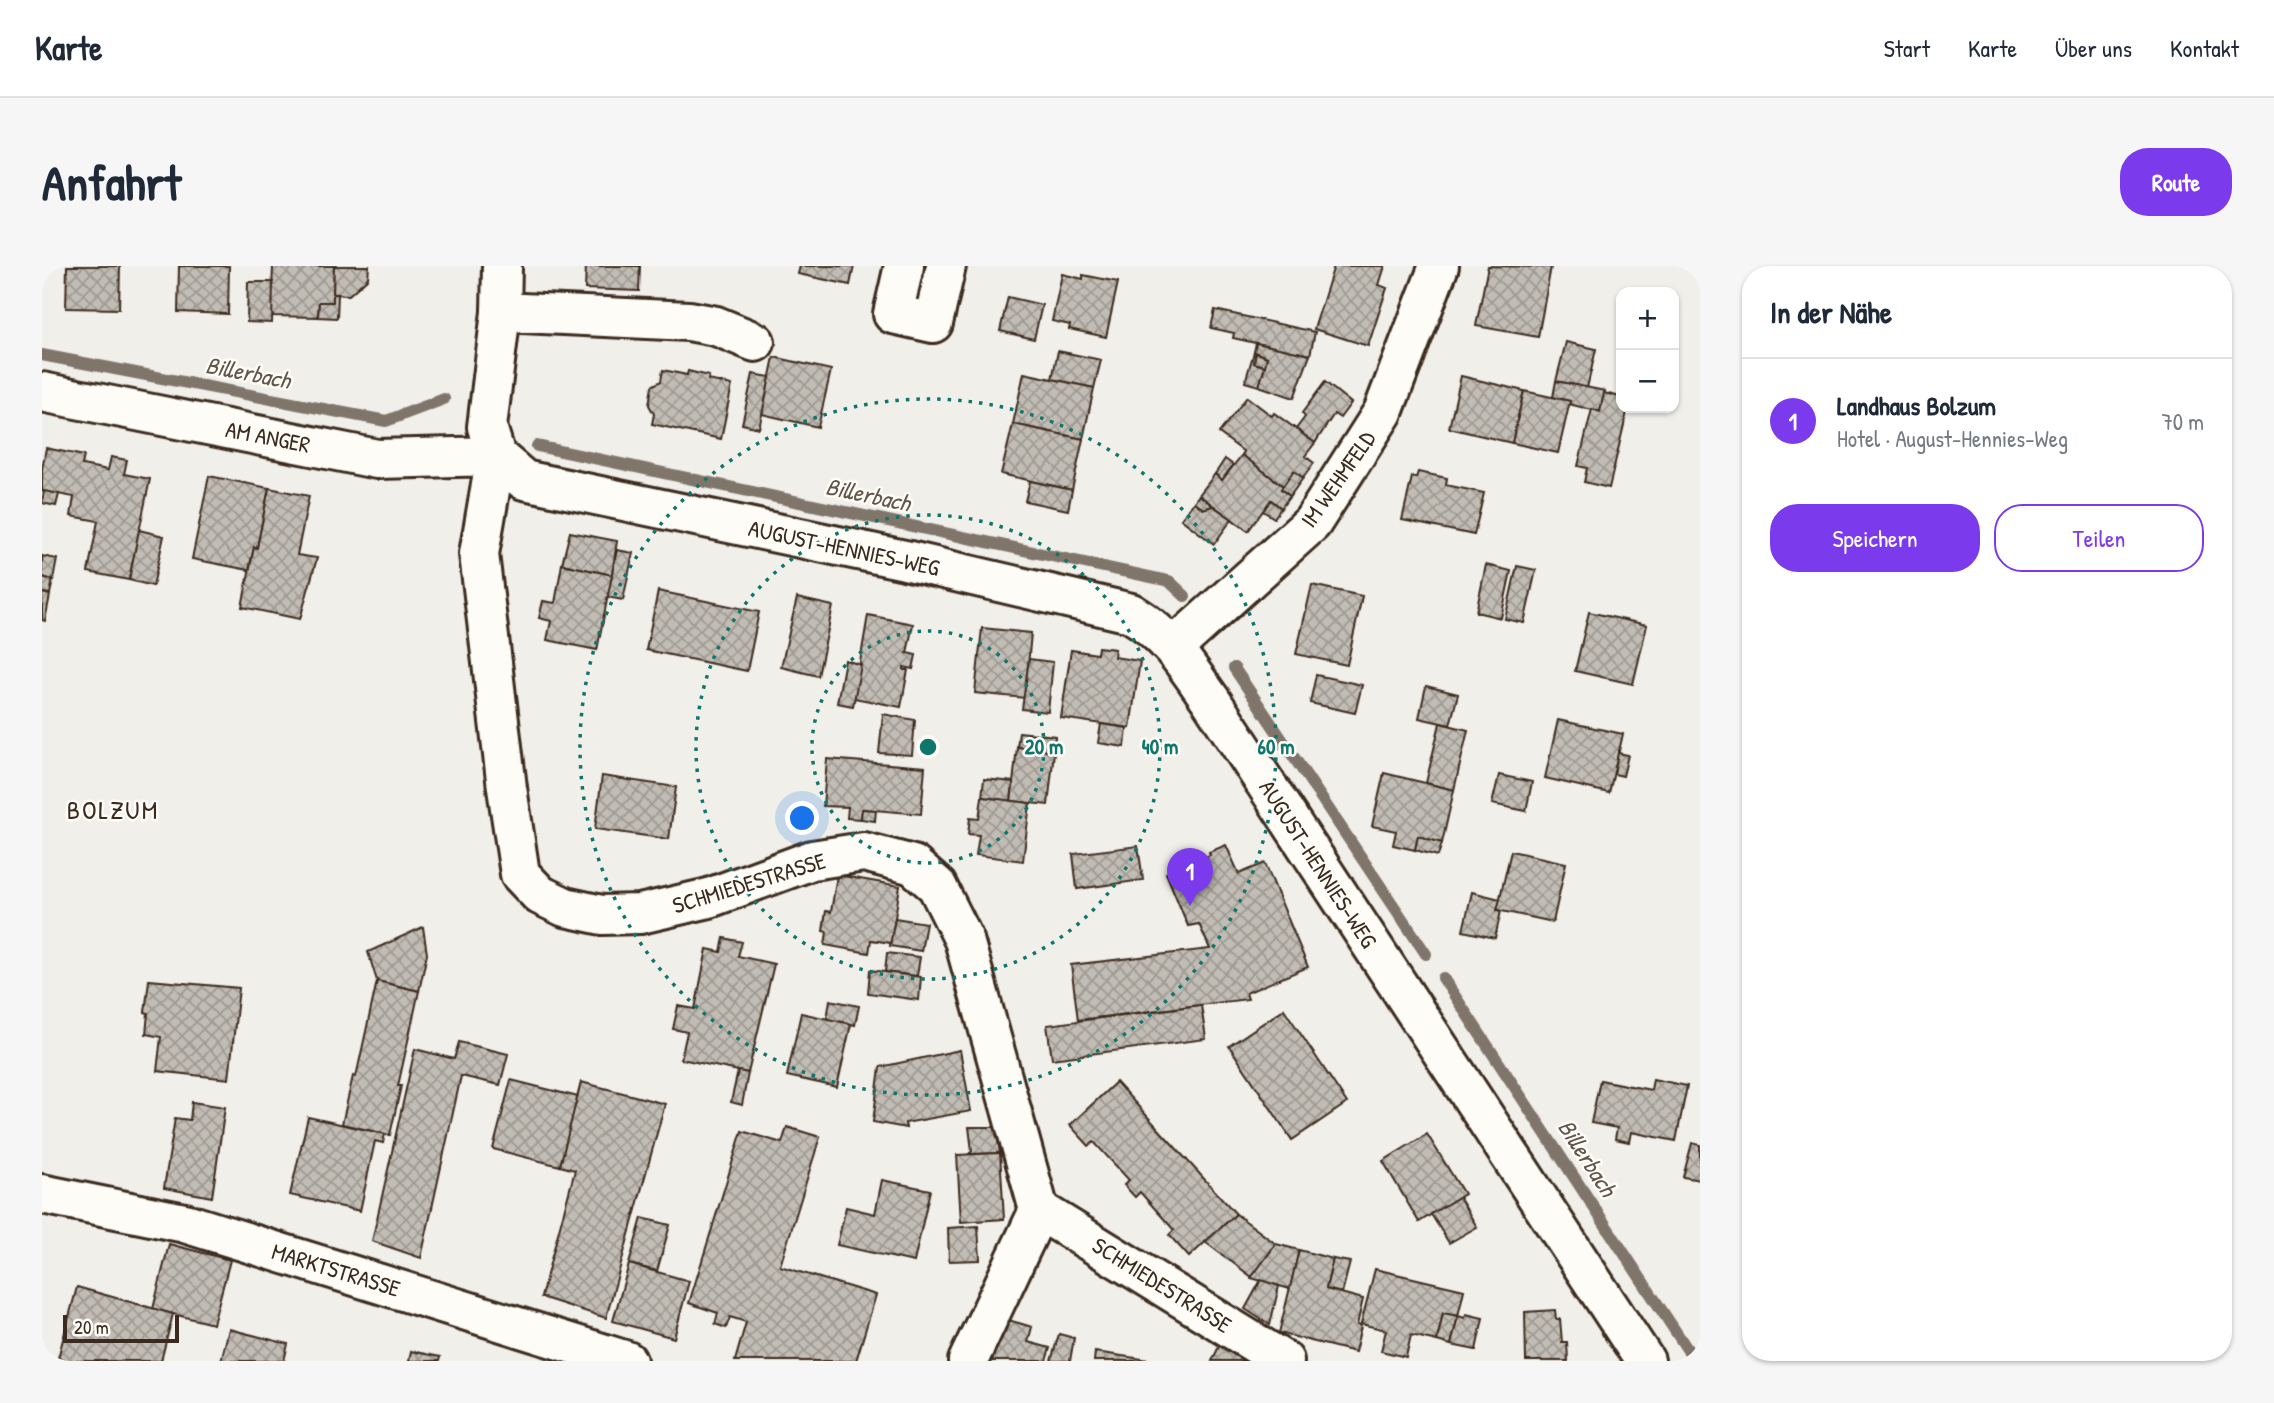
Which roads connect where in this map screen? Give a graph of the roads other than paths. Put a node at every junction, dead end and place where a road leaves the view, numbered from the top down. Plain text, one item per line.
1 (502, 266) edge
2 (904, 266) edge
3 (946, 266) edge
4 (1439, 266) edge
5 (501, 312) junction
6 (755, 342) dead end
7 (42, 392) edge
8 (496, 456) junction
9 (1173, 648) junction
10 (42, 1194) edge
11 (1040, 1210) junction
12 (627, 1361) edge
13 (968, 1361) edge
14 (1284, 1361) edge
15 (1645, 1361) edge

1 - 5 street
2 - 3 street
4 - 9 street, IM WEHMFELD
5 - 6 street
5 - 8 street
7 - 8 street, AM ANGER
8 - 9 street, AUGUST-HENNIES-WEG
8 - 11 street, SCHMIEDESTRASSE
9 - 15 street, AUGUST-HENNIES-WEG
10 - 12 street, MARKTSTRASSE
11 - 13 street
11 - 14 street, SCHMIEDESTRASSE

